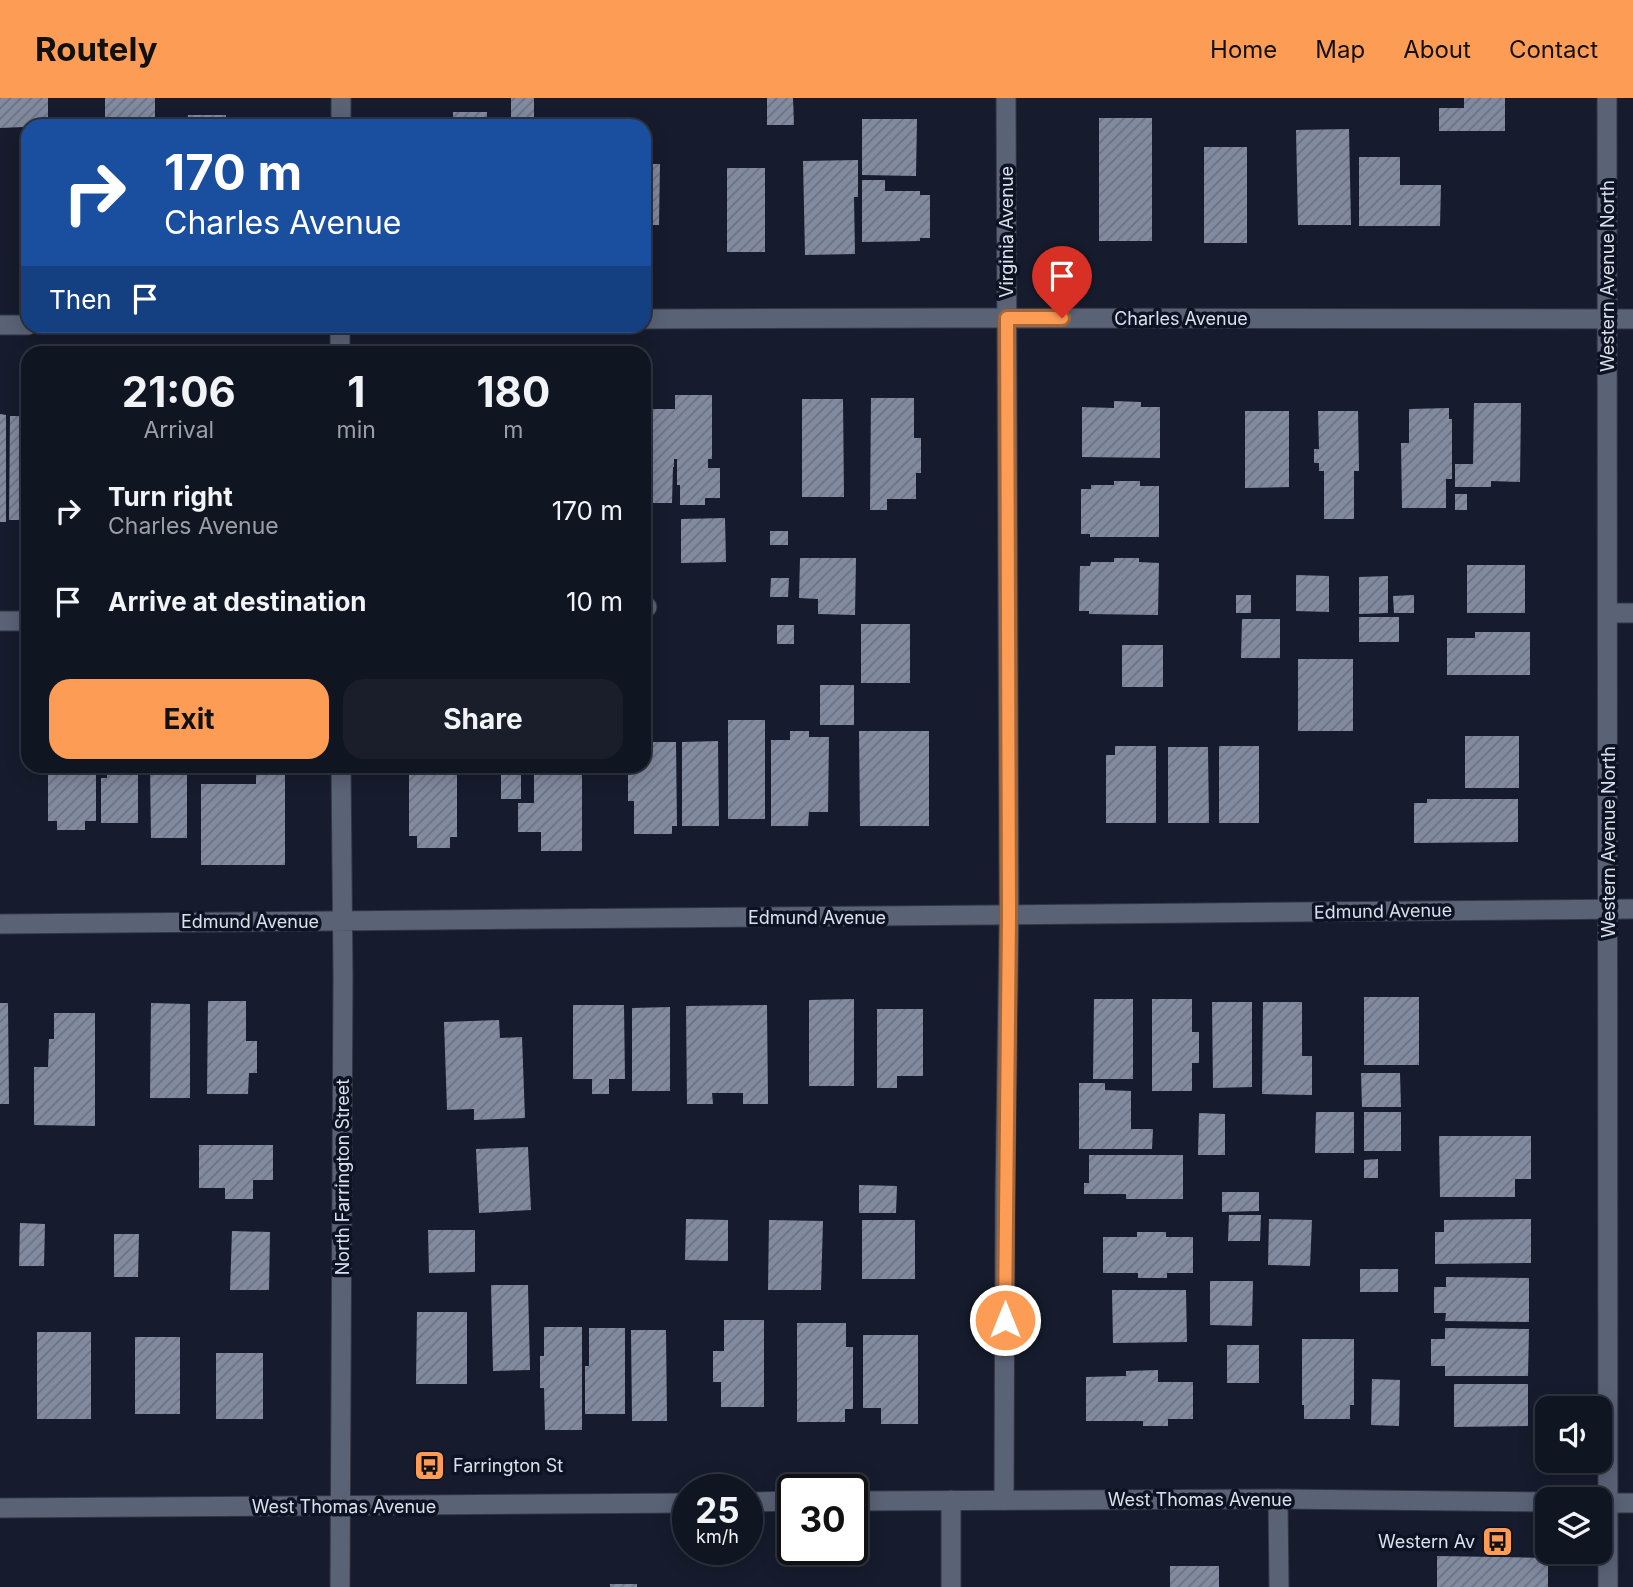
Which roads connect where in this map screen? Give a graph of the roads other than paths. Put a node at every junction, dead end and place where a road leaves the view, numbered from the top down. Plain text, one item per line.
1 (341, 98) edge
2 (1006, 98) edge
3 (1607, 98) edge
4 (341, 119) edge
5 (1007, 318) junction
6 (651, 319) edge
7 (1607, 319) junction
8 (1633, 319) edge
9 (0, 325) edge
10 (21, 325) edge
11 (1608, 613) junction
12 (1633, 613) edge
13 (0, 621) edge
14 (21, 621) edge
15 (341, 773) edge
16 (1608, 909) junction
17 (1633, 909) edge
18 (1009, 916) junction
19 (343, 921) junction
20 (0, 924) edge
21 (1604, 1487) edge
22 (1278, 1499) junction
23 (951, 1500) junction
24 (1004, 1500) junction
25 (868, 1501) edge
26 (1535, 1502) edge
27 (672, 1503) edge
28 (1612, 1503) edge
29 (1633, 1503) edge
30 (341, 1506) junction
31 (0, 1508) edge
32 (1607, 1564) edge
33 (340, 1587) edge
34 (951, 1587) edge
35 (1279, 1587) edge
36 (1608, 1587) edge

1 - 4 street
2 - 5 street, Virginia Avenue
3 - 7 street, Western Avenue North
5 - 6 street, Charles Avenue
5 - 7 street, Charles Avenue
5 - 18 street, Virginia Avenue
7 - 8 street, Charles Avenue
7 - 11 street, Western Avenue North
9 - 10 street
11 - 12 street
11 - 16 street, Western Avenue North
13 - 14 street
15 - 19 street, North Farrington Street
16 - 17 street, Edmund Avenue
16 - 18 street, Edmund Avenue
16 - 21 street, Western Avenue North
18 - 19 street, Edmund Avenue
18 - 24 street, Virginia Avenue
19 - 20 street, Edmund Avenue
19 - 30 street, North Farrington Street
22 - 24 street, West Thomas Avenue
22 - 26 street, West Thomas Avenue
22 - 35 street
23 - 24 street, West Thomas Avenue
23 - 25 street, West Thomas Avenue
23 - 34 street
27 - 30 street, West Thomas Avenue
28 - 29 street
30 - 31 street, West Thomas Avenue
30 - 33 street, North Farrington Street
32 - 36 street, Western Avenue North

